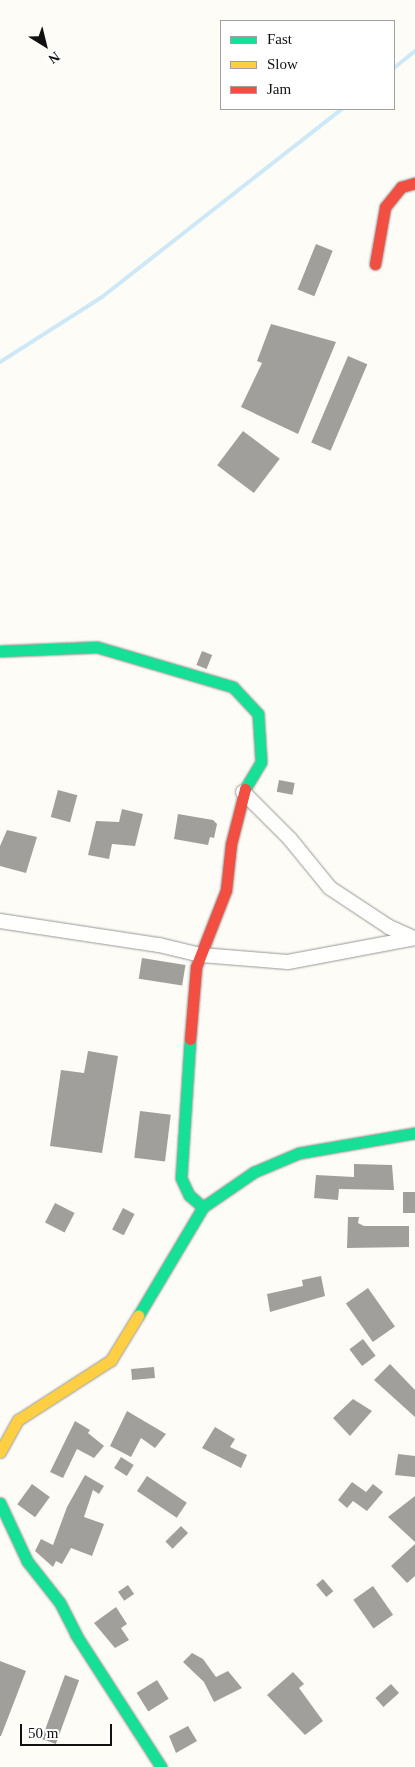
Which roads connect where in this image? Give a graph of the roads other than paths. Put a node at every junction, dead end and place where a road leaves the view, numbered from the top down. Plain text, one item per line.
1 (415, 183) edge
2 (375, 264) dead end
3 (0, 651) edge
4 (243, 792) junction
5 (0, 921) edge
6 (414, 938) edge
7 (201, 955) junction
8 (415, 1136) edge
9 (203, 1207) junction
10 (1, 1445) edge
11 (1, 1510) edge
12 (161, 1767) edge

1 - 2 street
3 - 4 street
4 - 6 street
4 - 7 street
5 - 7 street
6 - 7 street
7 - 9 street
8 - 9 street
9 - 10 street
11 - 12 street

